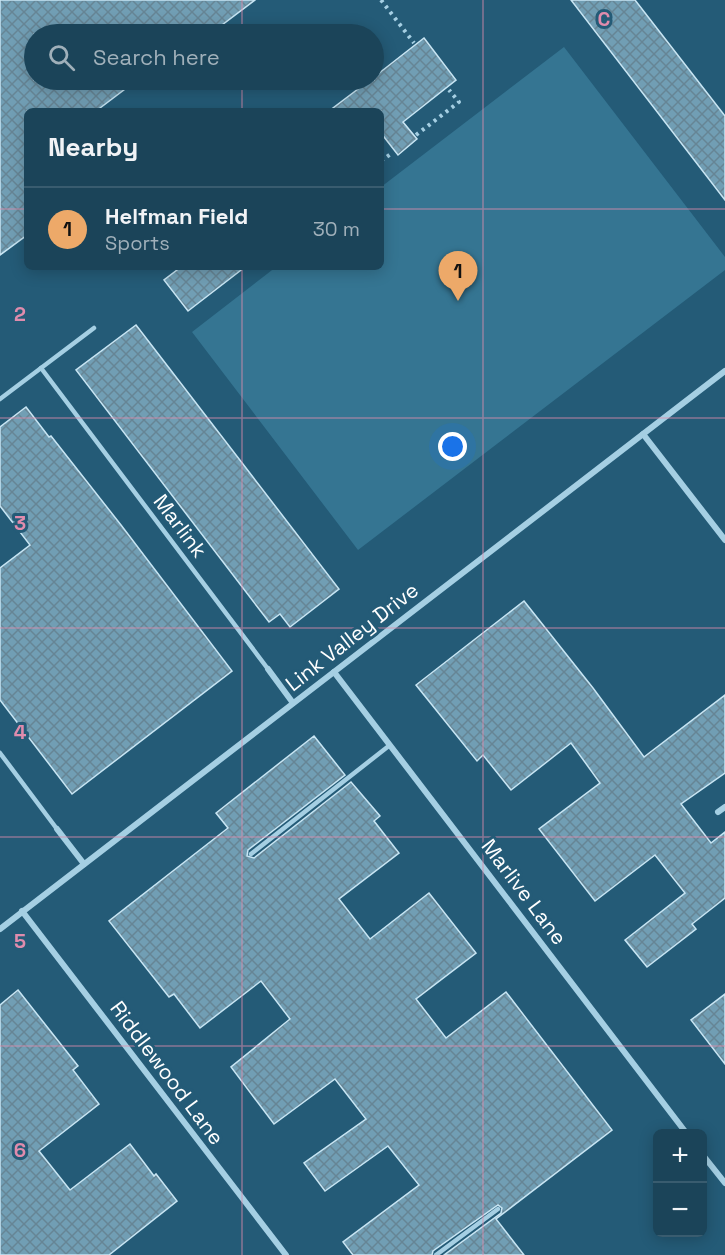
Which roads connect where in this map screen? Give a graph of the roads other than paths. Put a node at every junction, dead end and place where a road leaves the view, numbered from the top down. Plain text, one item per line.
1 (94, 328) dead end
2 (41, 368) junction
3 (725, 371) edge
4 (0, 399) edge
5 (643, 434) junction
6 (723, 535) edge
7 (268, 669) joint
8 (334, 672) junction
9 (293, 703) junction
10 (391, 745) junction
11 (0, 753) edge
12 (725, 807) edge
13 (718, 812) dead end
14 (57, 829) joint
15 (251, 854) dead end
16 (84, 864) junction
17 (22, 911) junction
18 (0, 928) edge
19 (683, 1129) edge
20 (707, 1160) edge
21 (725, 1183) edge
22 (498, 1209) dead end
23 (286, 1255) edge
24 (436, 1255) edge

1 - 2 lane
2 - 4 lane
2 - 7 lane, Marlink
3 - 5 street, Link Valley Drive
5 - 6 street
5 - 8 street, Link Valley Drive
7 - 9 street, Marlink
8 - 9 street, Link Valley Drive
8 - 10 street, Marlive Lane
9 - 16 street, Link Valley Drive
10 - 15 lane
10 - 19 street, Marlive Lane
11 - 14 lane
12 - 13 street
14 - 16 street
16 - 17 street, Link Valley Drive
17 - 18 street, Link Valley Drive
17 - 23 street, Riddlewood Lane
20 - 21 street
22 - 24 lane

